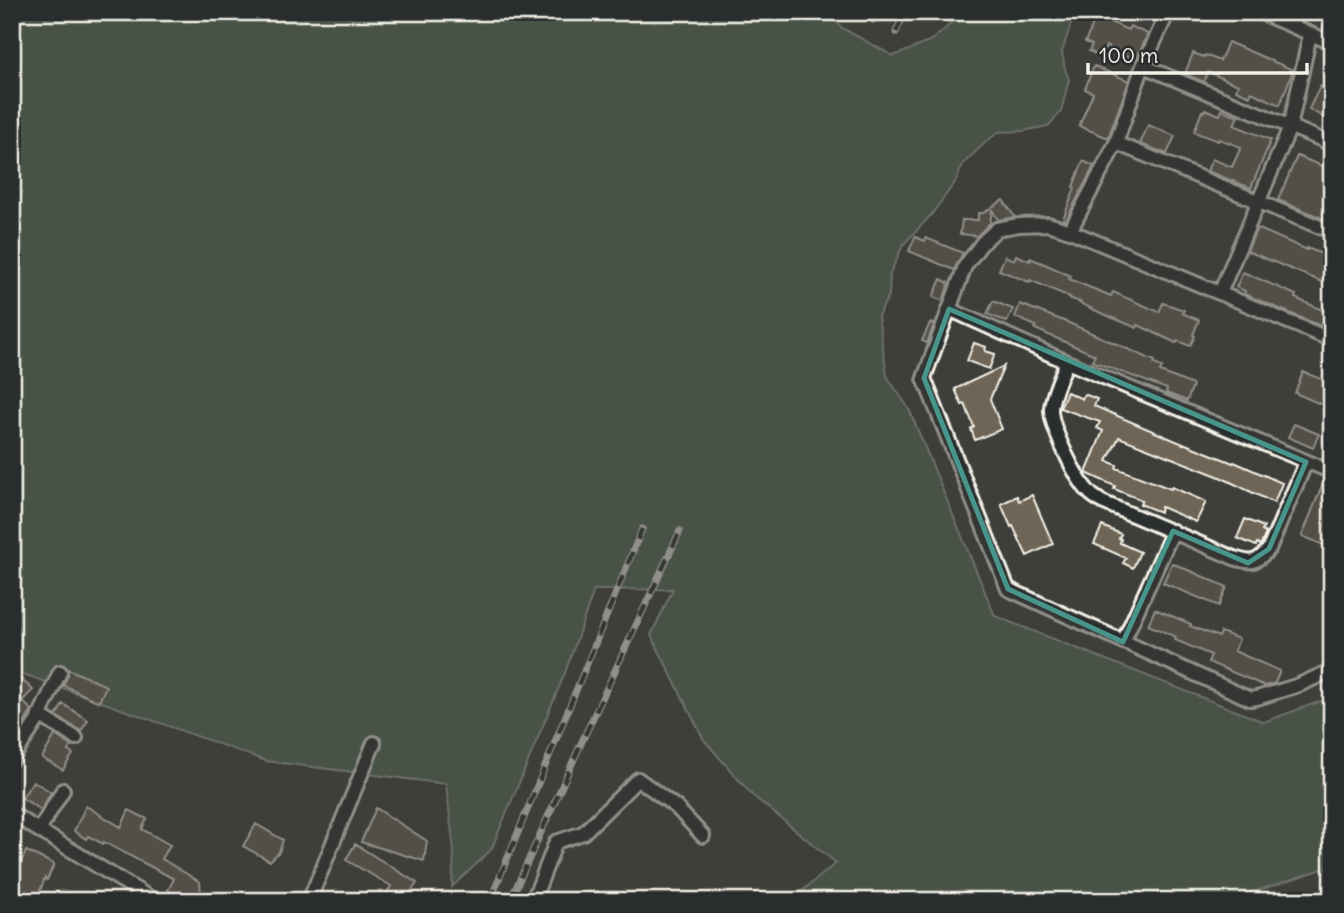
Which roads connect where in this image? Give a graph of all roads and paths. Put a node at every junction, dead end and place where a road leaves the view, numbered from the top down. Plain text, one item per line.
1 (1168, 12) edge
2 (1259, 12) edge
3 (1310, 34) junction
4 (1332, 43) edge
5 (1143, 66) junction
6 (1290, 127) junction
7 (1116, 143) junction
8 (1332, 144) edge
9 (1259, 201) junction
10 (1070, 231) junction
11 (1332, 232) edge
12 (1220, 293) junction
13 (949, 309) junction
14 (1332, 340) edge
15 (1067, 362) junction
16 (1306, 462) junction
17 (1332, 472) edge
18 (1173, 531) junction
19 (1123, 642) junction
20 (1332, 670) edge
21 (60, 672) dead end
22 (39, 715) junction
23 (76, 738) dead end
24 (374, 743) dead end
25 (12, 759) edge
26 (62, 790) dead end
27 (12, 814) edge
28 (39, 830) junction
29 (703, 836) dead end
30 (155, 901) edge
31 (309, 901) edge
32 (533, 901) edge

1 - 5 street
2 - 3 street
3 - 4 street
3 - 6 street
5 - 6 street
5 - 7 street
6 - 8 street
6 - 9 street
7 - 9 street
7 - 10 street
9 - 11 street
9 - 12 street
10 - 12 street
10 - 13 street
12 - 14 street
13 - 15 street
13 - 19 street
15 - 16 street
15 - 18 street
16 - 17 street
16 - 18 street
18 - 19 street
19 - 20 street
21 - 22 street
22 - 23 street
22 - 25 street
24 - 31 street
26 - 28 street
27 - 28 street
28 - 30 street
29 - 32 street

